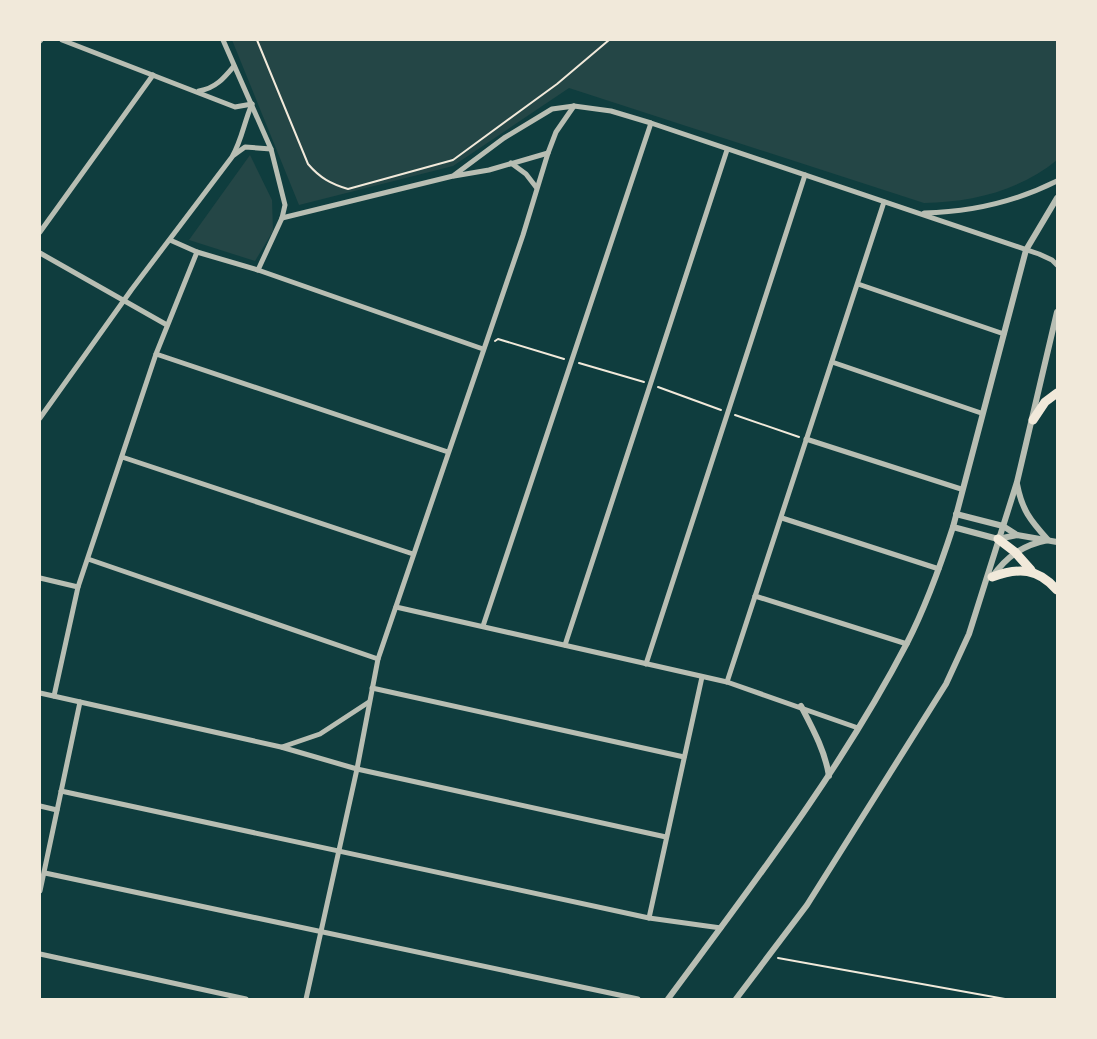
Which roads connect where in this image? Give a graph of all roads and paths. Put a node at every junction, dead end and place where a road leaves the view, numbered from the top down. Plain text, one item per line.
1 (62, 40) edge
2 (223, 40) edge
3 (257, 40) edge
4 (609, 40) edge
5 (234, 66) junction
6 (153, 75) junction
7 (198, 91) junction
8 (252, 104) junction
9 (574, 106) junction
10 (652, 123) junction
11 (271, 149) junction
12 (728, 150) junction
13 (548, 153) junction
14 (232, 157) junction
15 (511, 163) junction
16 (806, 175) junction
17 (453, 176) junction
18 (1057, 181) edge
19 (536, 187) junction
20 (1057, 198) edge
21 (884, 202) junction
22 (919, 213) junction
23 (282, 218) junction
24 (40, 232) edge
25 (170, 240) junction
26 (1026, 250) junction
27 (197, 252) junction
28 (40, 253) edge
29 (1057, 265) edge
30 (258, 270) junction
31 (858, 284) junction
32 (124, 301) junction
33 (1057, 312) edge
34 (167, 325) junction
35 (1004, 334) junction
36 (483, 349) junction
37 (156, 354) junction
38 (832, 362) junction
39 (1057, 394) edge
40 (981, 413) junction
41 (40, 418) edge
42 (1033, 420) junction
43 (806, 439) junction
44 (448, 452) junction
45 (122, 457) junction
46 (1017, 482) junction
47 (961, 489) junction
48 (956, 514) junction
49 (782, 518) junction
50 (1003, 526) junction
51 (953, 527) junction
52 (1017, 535) junction
53 (998, 539) junction
54 (1048, 540) junction
55 (1057, 542) edge
56 (1014, 552) junction
57 (413, 554) junction
58 (88, 559) junction
59 (939, 569) junction
60 (1031, 570) junction
61 (992, 577) junction
62 (40, 578) edge
63 (78, 587) junction
64 (1057, 590) edge
65 (983, 592) junction
66 (755, 596) junction
67 (396, 607) junction
68 (483, 626) junction
69 (907, 644) junction
70 (565, 646) junction
71 (378, 659) junction
72 (646, 664) junction
73 (702, 677) junction
74 (727, 682) junction
75 (372, 688) junction
76 (40, 693) edge
77 (54, 696) junction
78 (80, 702) junction
79 (369, 702) junction
80 (801, 706) junction
81 (858, 728) junction
82 (282, 747) junction
83 (684, 757) junction
84 (357, 769) junction
85 (829, 776) junction
86 (61, 791) junction
87 (40, 806) edge
88 (57, 810) junction
89 (666, 837) junction
90 (338, 851) junction
91 (45, 873) junction
92 (40, 891) edge
93 (649, 918) junction
94 (720, 928) junction
95 (321, 931) junction
96 (40, 954) edge
97 (768, 956) junction
98 (246, 999) edge
99 (306, 999) edge
100 (638, 999) edge
101 (668, 999) edge
102 (736, 999) edge
103 (1004, 999) edge

1 - 6 street
2 - 5 street
3 - 4 path
5 - 7 street
5 - 8 street
6 - 7 street
6 - 24 street
7 - 8 street
8 - 11 street
8 - 14 street
9 - 10 street
9 - 13 street
9 - 17 street
10 - 12 street
10 - 68 street
11 - 14 street
11 - 23 street
12 - 16 street
12 - 70 street
13 - 15 street
13 - 19 street
14 - 25 street
15 - 17 street
15 - 19 street
16 - 21 street
16 - 72 street
17 - 23 street
18 - 22 street
19 - 36 street
20 - 26 street
21 - 22 street
21 - 31 street
22 - 26 street
23 - 30 street
25 - 27 street
25 - 32 street
26 - 29 street
26 - 35 street
27 - 30 street
27 - 34 street
28 - 32 street
30 - 36 street
31 - 35 street
31 - 38 street
32 - 34 street
32 - 41 street
33 - 42 street
34 - 37 street
35 - 40 street
36 - 44 street
37 - 44 street
37 - 45 street
38 - 40 street
38 - 43 street
39 - 42 highway
40 - 47 street
42 - 46 street
43 - 47 street
43 - 49 street
44 - 57 street
45 - 57 street
45 - 58 street
46 - 50 street
46 - 54 street
47 - 48 street
48 - 50 street
48 - 51 street
49 - 59 street
49 - 66 street
50 - 52 street
50 - 53 street
51 - 53 street
51 - 59 street
52 - 53 street
52 - 54 street
53 - 56 highway
53 - 65 street
54 - 55 street
54 - 56 street
56 - 60 highway
56 - 61 street
57 - 67 street
58 - 63 street
58 - 71 street
59 - 69 street
60 - 61 highway
60 - 64 highway
61 - 65 street
62 - 63 street
63 - 77 street
65 - 97 street
66 - 69 street
66 - 74 street
67 - 68 street
67 - 71 street
68 - 70 street
69 - 81 street
70 - 72 street
71 - 75 street
72 - 73 street
73 - 74 street
73 - 83 street
74 - 80 street
75 - 79 street
75 - 83 street
76 - 77 street
77 - 78 street
78 - 82 street
78 - 86 street
79 - 82 street
79 - 84 street
80 - 81 street
80 - 85 street
81 - 85 street
82 - 84 street
83 - 89 street
84 - 89 street
84 - 90 street
85 - 94 street
86 - 88 street
86 - 90 street
87 - 88 street
88 - 91 street
89 - 93 street
90 - 93 street
90 - 95 street
91 - 92 street
91 - 95 street
93 - 94 street
94 - 101 street
95 - 99 street
95 - 100 street
96 - 98 street
97 - 102 street
97 - 103 path

